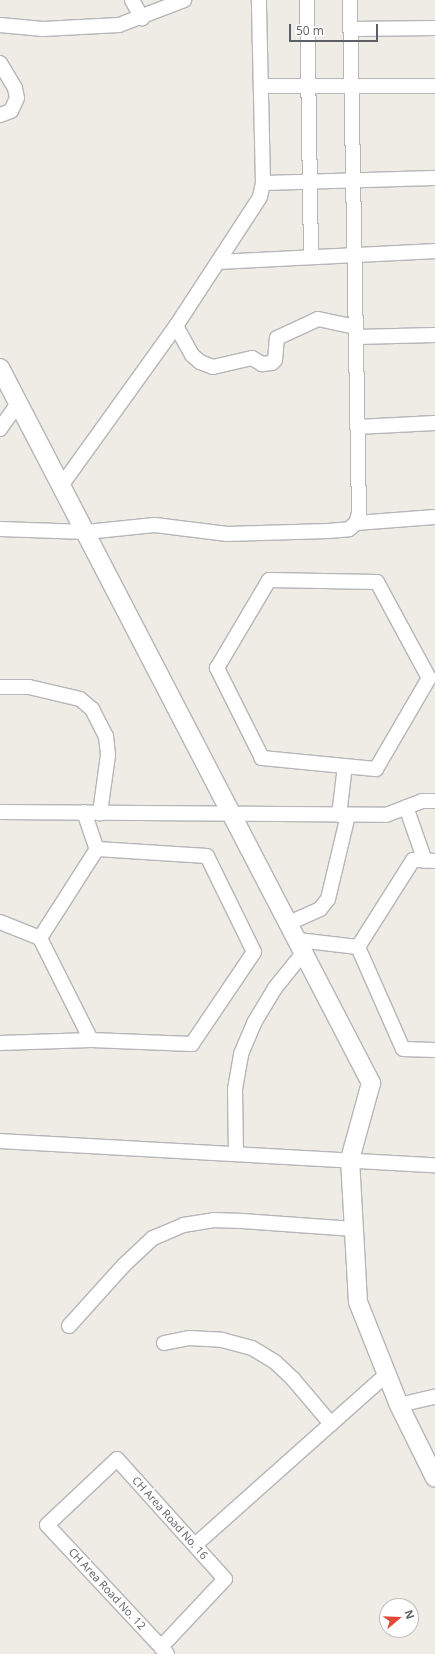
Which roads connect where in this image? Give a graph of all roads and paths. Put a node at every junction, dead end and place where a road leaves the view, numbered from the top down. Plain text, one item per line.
1 (132, 0) edge
2 (184, 0) edge
3 (259, 0) edge
4 (307, 0) edge
5 (350, 0) edge
6 (142, 18) junction
7 (0, 25) edge
8 (435, 28) edge
9 (351, 29) junction
10 (0, 63) edge
11 (352, 85) junction
12 (262, 86) junction
13 (308, 86) junction
14 (435, 86) edge
15 (0, 115) edge
16 (435, 178) edge
17 (353, 181) junction
18 (310, 182) junction
19 (263, 183) junction
20 (435, 251) edge
21 (354, 255) junction
22 (311, 257) junction
23 (219, 262) junction
24 (176, 326) junction
25 (356, 332) junction
26 (435, 335) edge
27 (0, 368) edge
28 (18, 403) junction
29 (435, 423) edge
30 (357, 427) junction
31 (0, 429) edge
32 (61, 486) junction
33 (435, 518) edge
34 (356, 523) junction
35 (0, 529) edge
36 (86, 532) junction
37 (432, 678) edge
38 (0, 687) edge
39 (345, 766) junction
40 (435, 801) edge
41 (406, 807) junction
42 (0, 812) edge
43 (84, 812) junction
44 (100, 813) junction
45 (233, 814) junction
46 (343, 815) junction
47 (96, 848) junction
48 (430, 861) edge
49 (0, 922) edge
50 (289, 923) junction
51 (40, 938) junction
52 (301, 946) junction
53 (358, 947) junction
54 (91, 1040) junction
55 (0, 1043) edge
56 (435, 1050) edge
57 (0, 1141) edge
58 (236, 1153) junction
59 (350, 1159) junction
60 (435, 1165) edge
61 (354, 1229) junction
62 (69, 1326) dead end
63 (164, 1343) dead end
64 (386, 1374) junction
65 (435, 1397) edge
66 (399, 1405) junction
67 (330, 1424) junction
68 (435, 1478) edge
69 (47, 1525) joint
70 (195, 1545) junction
71 (164, 1651) edge

1 - 6 street
2 - 6 street
3 - 12 street
4 - 13 street
5 - 9 street
6 - 7 street
8 - 9 street
9 - 11 street
10 - 15 street
11 - 13 street
11 - 14 street
11 - 17 street
12 - 13 street
12 - 19 street
13 - 18 street
16 - 17 street
17 - 18 street
17 - 21 street
18 - 19 street
18 - 22 street
19 - 23 street
20 - 21 street
21 - 22 street
21 - 25 street
22 - 23 street
23 - 24 street
24 - 25 street
24 - 32 street
25 - 26 street
25 - 30 street
27 - 28 street
28 - 31 street
28 - 32 street
29 - 30 street
30 - 34 street
32 - 36 street
33 - 34 street
34 - 36 street
35 - 36 street
36 - 45 street
37 - 39 street
37 - 39 street
38 - 44 street
39 - 46 street
40 - 41 street
41 - 46 street
41 - 48 street
42 - 43 street
43 - 44 street
43 - 47 street
44 - 45 street
45 - 46 street
45 - 50 street
46 - 50 street
47 - 51 street
47 - 54 street
48 - 53 street
49 - 51 street
50 - 52 street
51 - 54 street
52 - 53 street
52 - 58 street
52 - 59 street
53 - 56 street
54 - 55 street
57 - 58 street
58 - 59 street
59 - 60 street
59 - 61 street
61 - 62 street
61 - 64 street
63 - 67 street
64 - 66 street
64 - 67 street
65 - 66 street
66 - 68 street
67 - 70 street
69 - 70 street, CH Area Road No. 16
69 - 71 street, CH Area Road No. 12
70 - 71 street, CH Area Road No. 16

